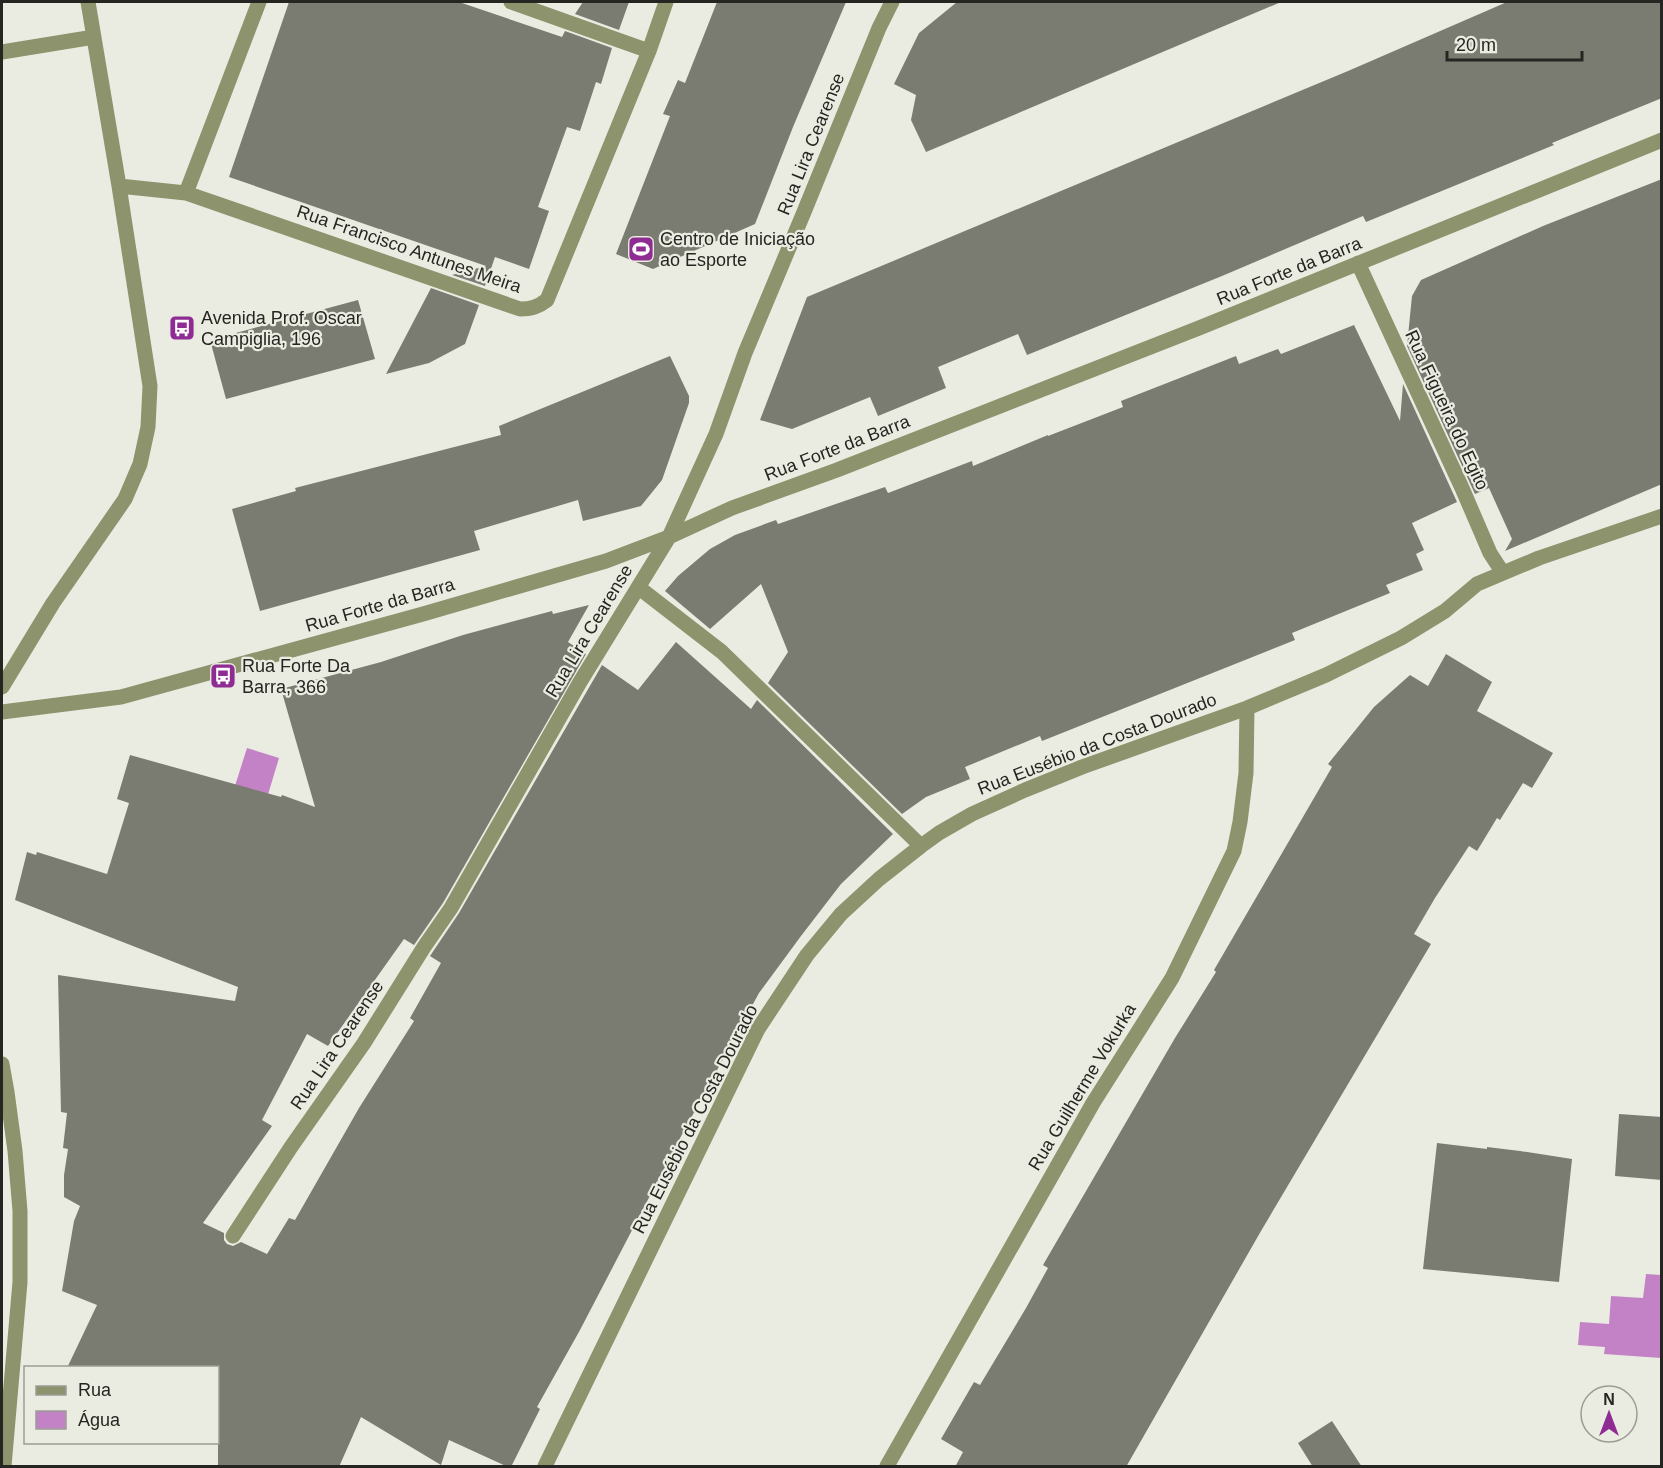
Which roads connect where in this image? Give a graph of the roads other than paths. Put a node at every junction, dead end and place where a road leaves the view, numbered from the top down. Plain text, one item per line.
1 (88, 2) edge
2 (259, 2) edge
3 (511, 2) edge
4 (666, 2) edge
5 (892, 2) edge
6 (94, 37) junction
7 (649, 51) junction
8 (2, 52) edge
9 (1662, 140) edge
10 (120, 186) junction
11 (186, 193) junction
12 (1358, 263) junction
13 (1662, 516) edge
14 (669, 537) junction
15 (1503, 573) junction
16 (638, 587) junction
17 (2, 687) edge
18 (1247, 708) junction
19 (2, 712) edge
20 (921, 846) junction
21 (2, 1065) edge
22 (4, 1092) edge
23 (233, 1236) dead end
24 (4, 1467) edge
25 (545, 1467) edge
26 (887, 1467) edge

1 - 6 street
2 - 11 street
3 - 7 street
4 - 7 street, Rua Francisco Antunes Meira
5 - 14 street, Rua Lira Cearense
6 - 8 street
6 - 10 street
7 - 11 street, Rua Francisco Antunes Meira
9 - 12 street, Rua Forte da Barra
10 - 11 street, Rua Francisco Antunes Meira
10 - 17 street
12 - 14 street, Rua Forte da Barra
12 - 15 street, Rua Figueira do Egito
13 - 15 street, Rua Eusébio da Costa Dourado
14 - 16 street, Rua Lira Cearense
14 - 19 street, Rua Forte da Barra
15 - 18 street, Rua Eusébio da Costa Dourado
16 - 20 street
16 - 23 street, Rua Lira Cearense
18 - 20 street, Rua Eusébio da Costa Dourado
18 - 26 street, Rua Guilherme Vokurka
20 - 25 street, Rua Eusébio da Costa Dourado
21 - 22 street
22 - 24 street

